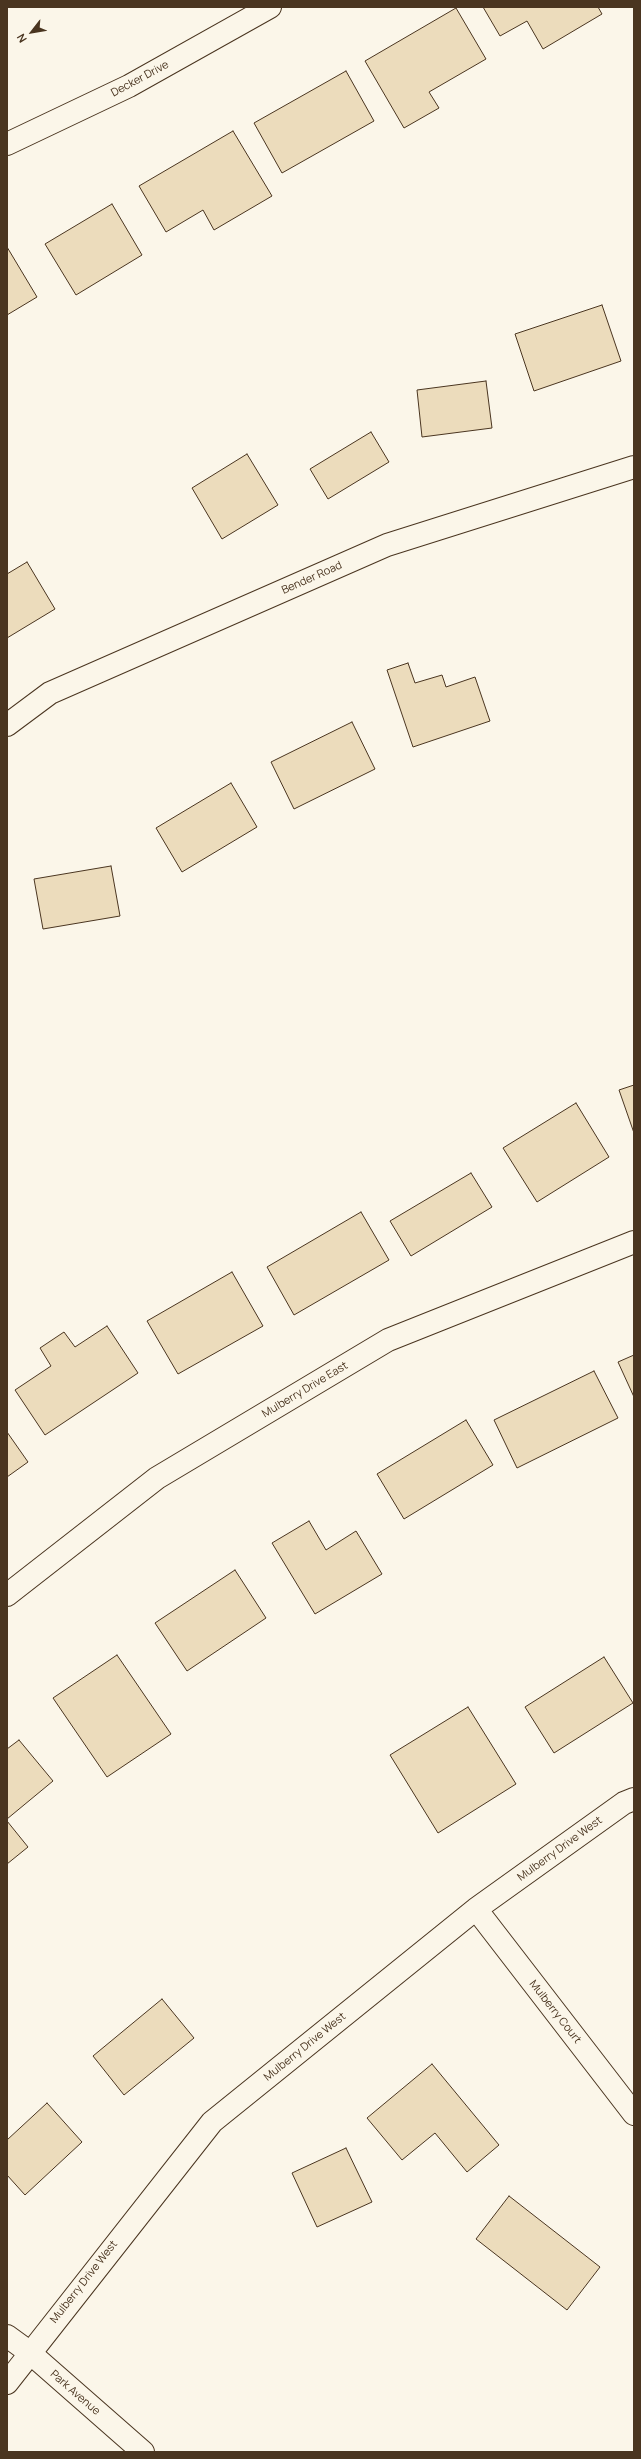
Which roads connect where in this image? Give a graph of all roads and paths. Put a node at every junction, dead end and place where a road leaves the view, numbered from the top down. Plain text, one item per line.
1 (270, 7) edge
2 (7, 144) edge
3 (634, 467) edge
4 (7, 725) edge
5 (634, 1242) edge
6 (7, 1595) edge
7 (634, 1799) edge
8 (476, 1909) junction
9 (634, 2114) edge
10 (7, 2336) edge
11 (29, 2352) junction
12 (7, 2383) edge
13 (143, 2452) edge

1 - 2 street, Decker Drive
3 - 4 street, Bender Road
5 - 6 street, Mulberry Drive East
7 - 8 street, Mulberry Drive West
8 - 9 street, Mulberry Court
8 - 11 street, Mulberry Drive West
10 - 11 street, Park Avenue
11 - 12 street, Mulberry Drive West
11 - 13 street, Park Avenue

